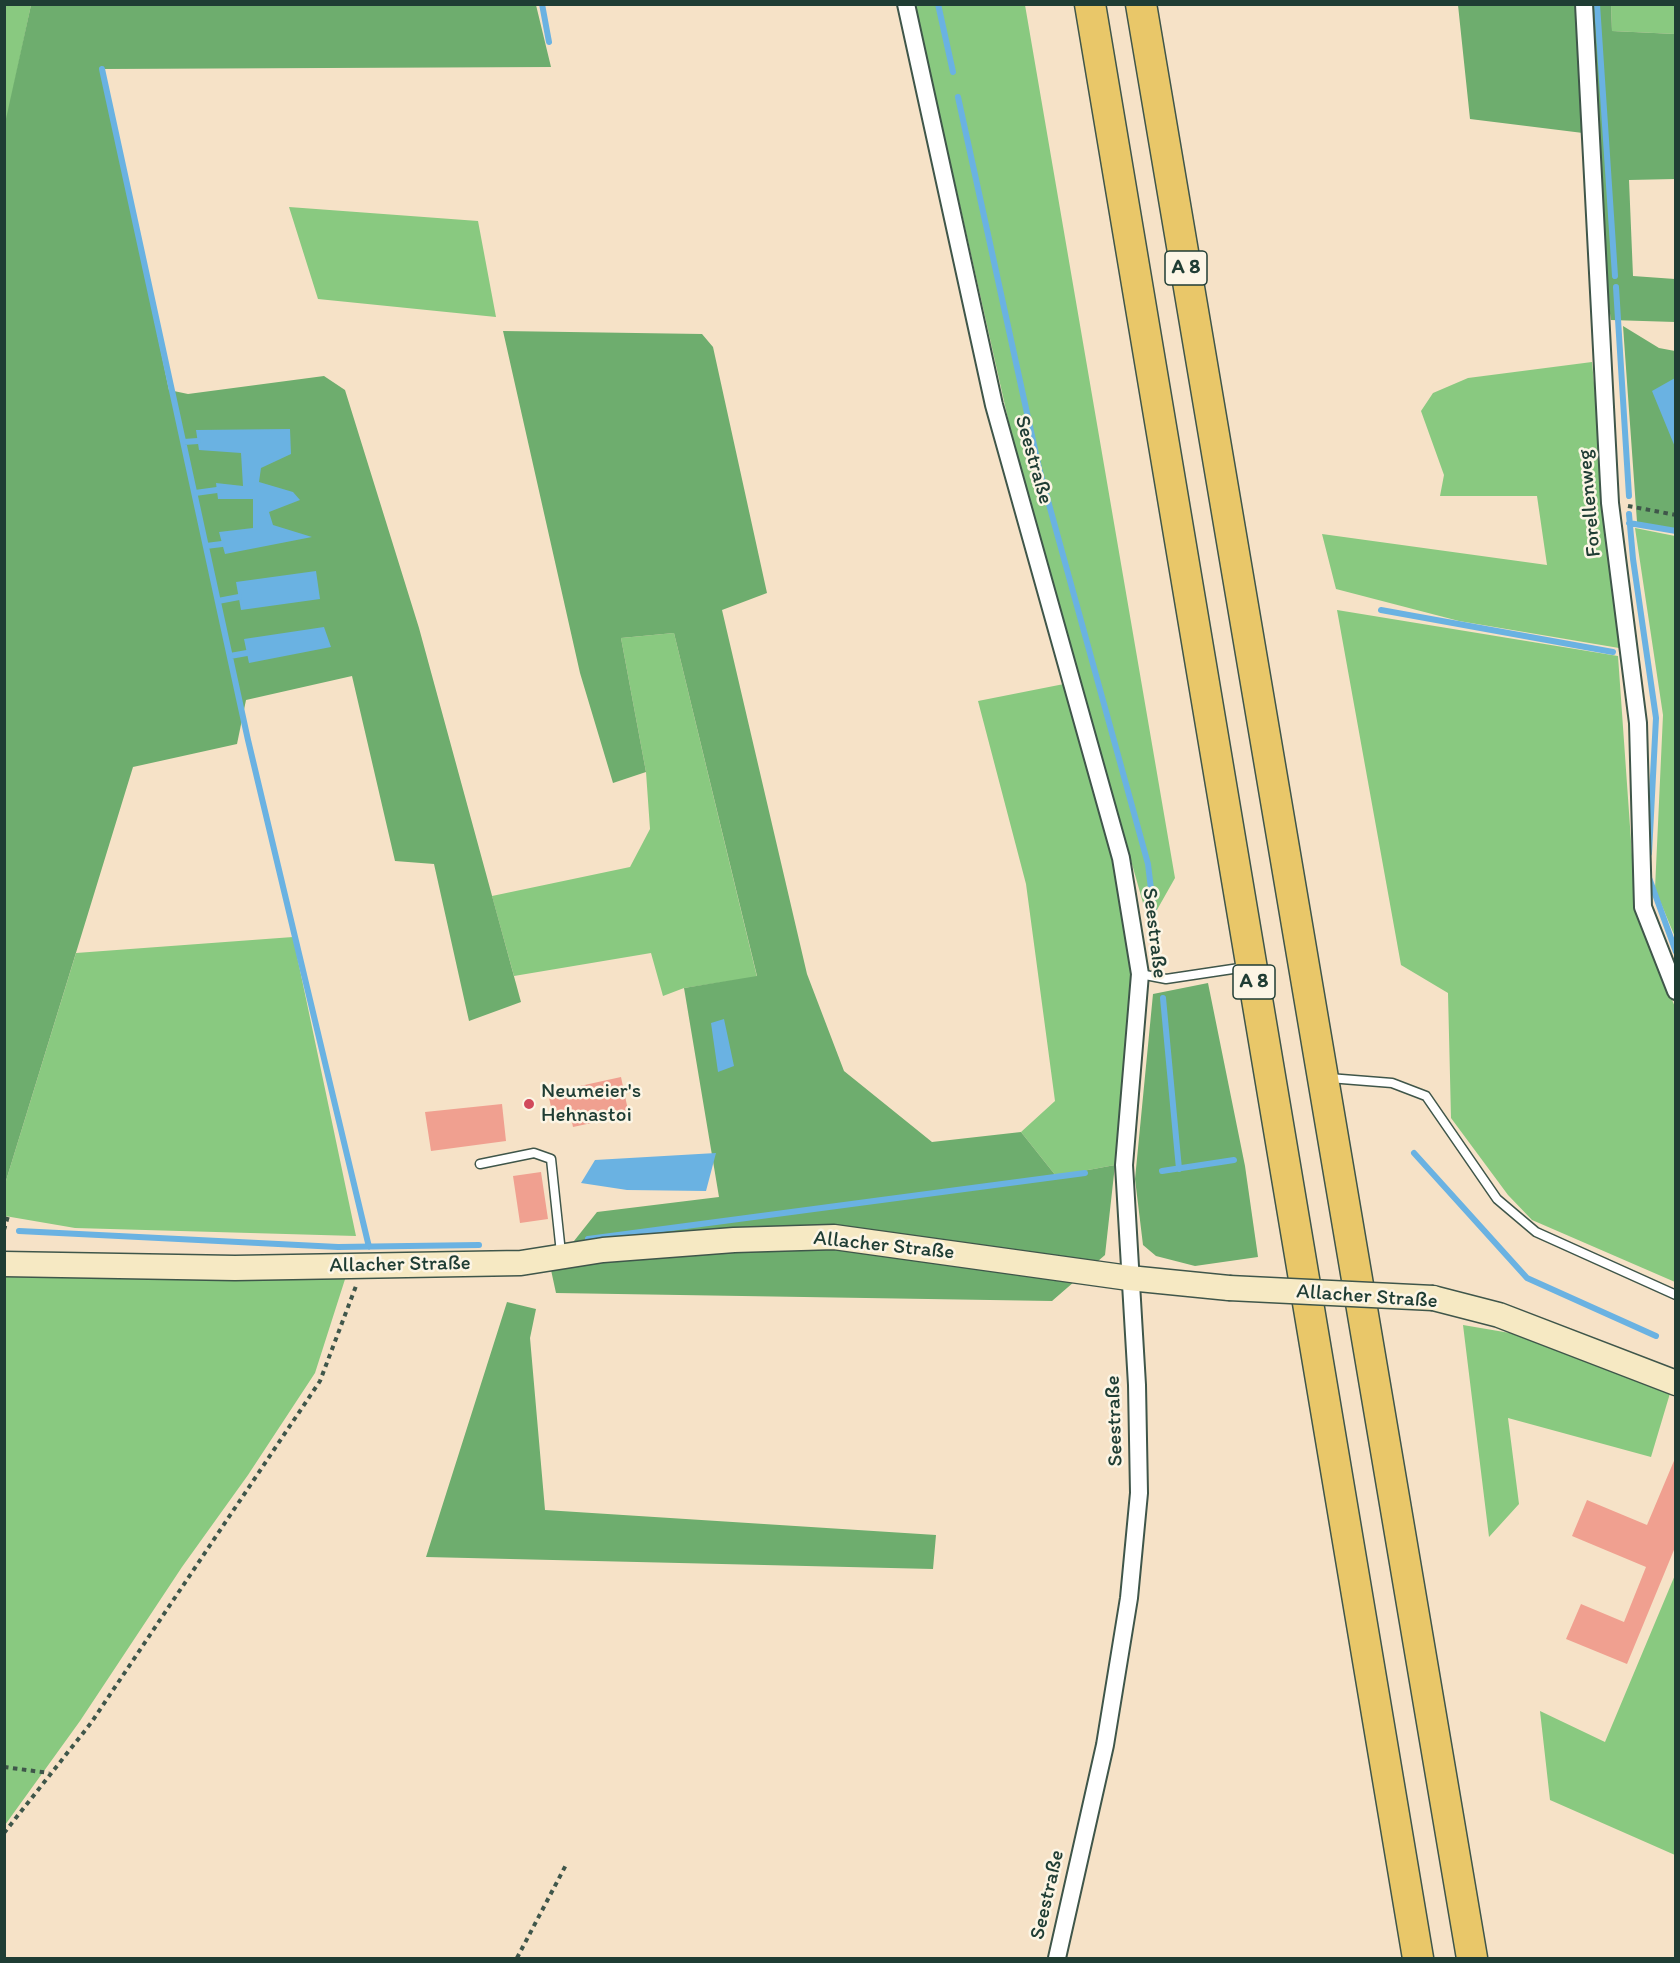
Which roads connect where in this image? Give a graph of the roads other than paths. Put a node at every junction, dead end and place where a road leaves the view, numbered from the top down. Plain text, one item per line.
1 (906, 4) edge
2 (1090, 4) edge
3 (1141, 4) edge
4 (1584, 4) edge
5 (1251, 966) junction
6 (1140, 974) junction
7 (1676, 991) edge
8 (1323, 1077) junction
9 (480, 1164) dead end
10 (561, 1257) junction
11 (4, 1264) edge
12 (1130, 1278) junction
13 (1676, 1295) edge
14 (1676, 1383) edge
15 (1057, 1959) edge
16 (1418, 1959) edge
17 (1472, 1959) edge

1 - 6 street, Seestraße
2 - 5 highway, A 8
3 - 8 highway, A 8
4 - 7 street, Forellenweg
5 - 6 lane
5 - 16 highway, A 8
6 - 12 street, Seestraße
8 - 13 lane
8 - 17 highway, A 8
9 - 10 lane
10 - 11 street, Allacher Straße
10 - 12 street, Allacher Straße
12 - 14 street, Allacher Straße, bridge
12 - 15 street, Seestraße

